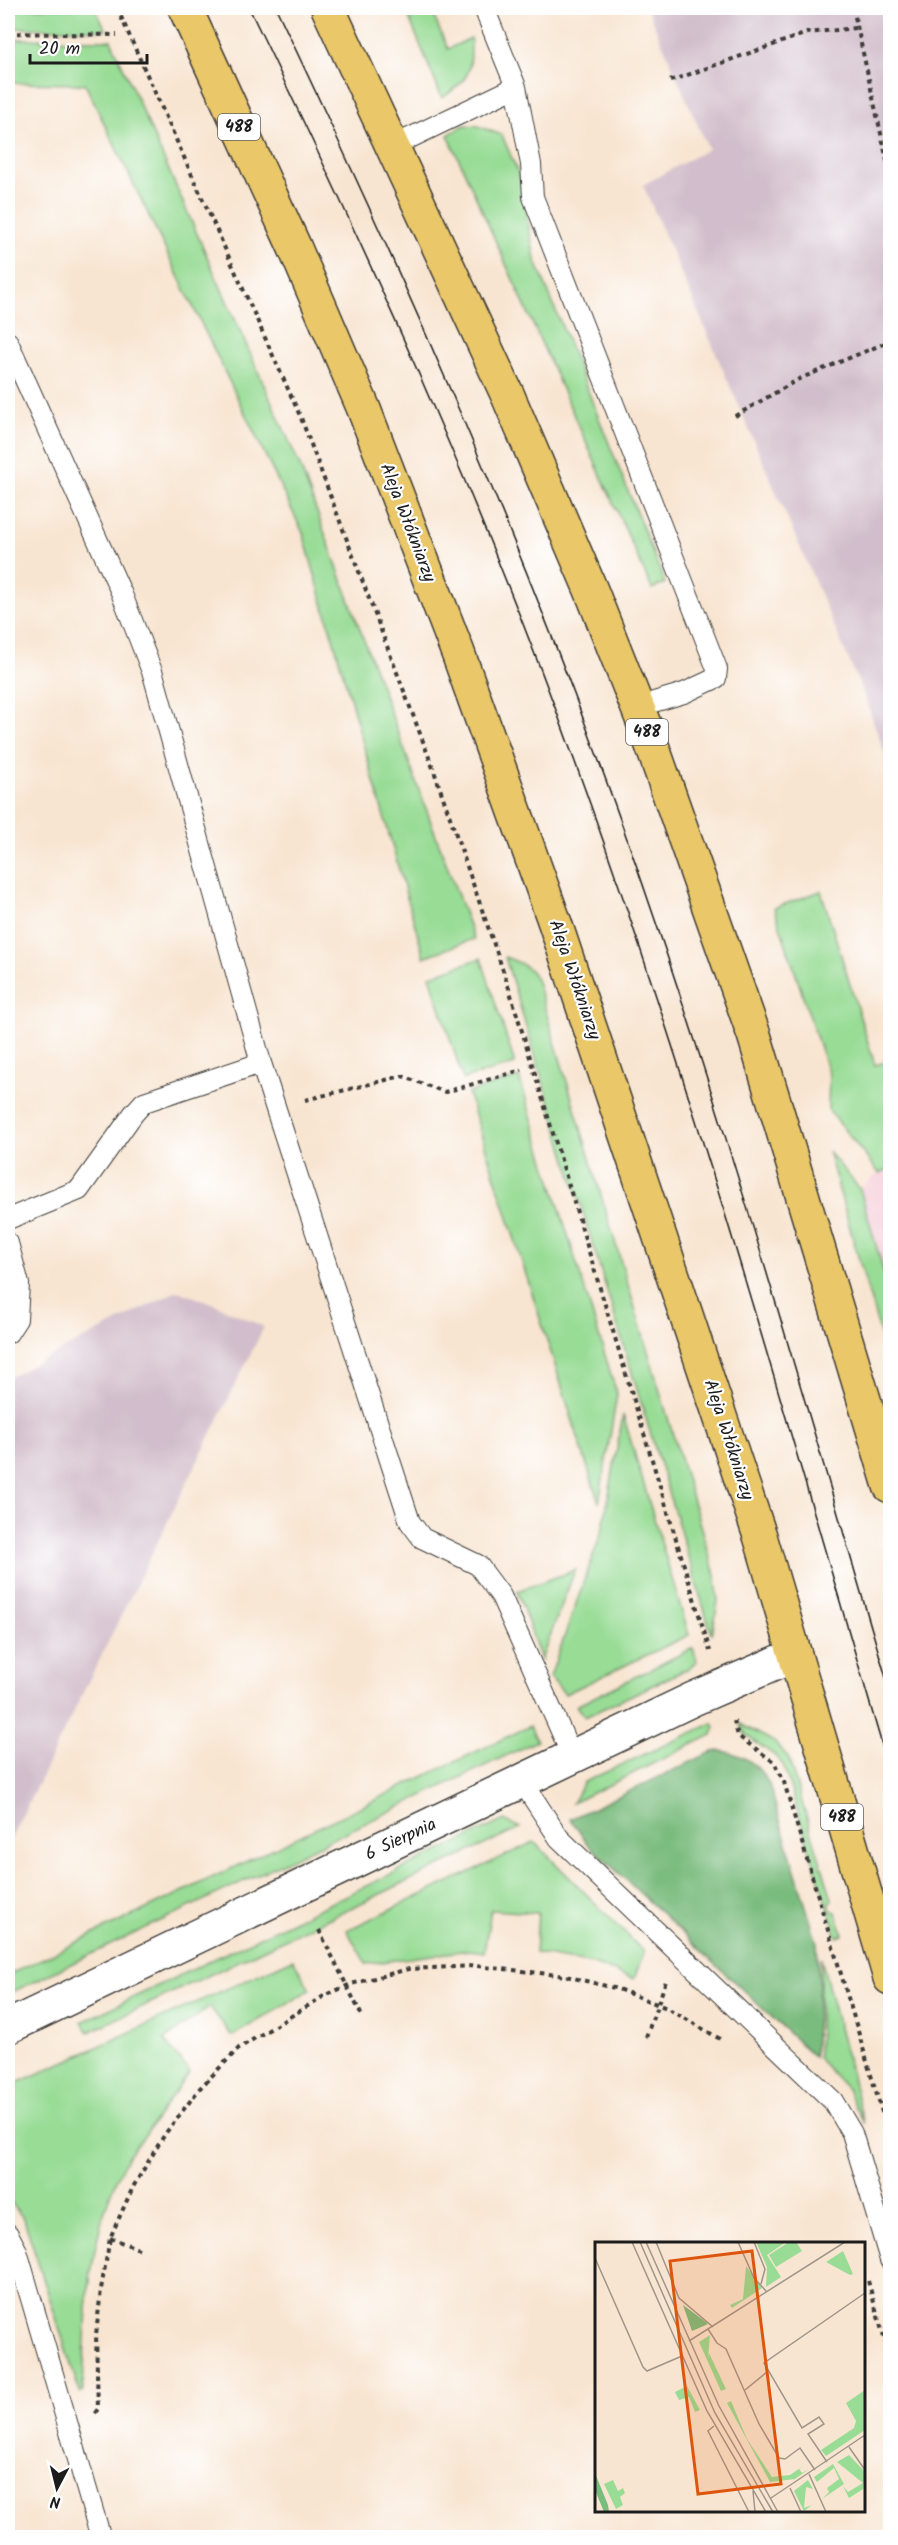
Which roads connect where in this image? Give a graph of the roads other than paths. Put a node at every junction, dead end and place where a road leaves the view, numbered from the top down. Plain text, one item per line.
1 (185, 8) edge
2 (327, 8) edge
3 (484, 8) edge
4 (516, 87) junction
5 (391, 147) junction
6 (8, 342) edge
7 (638, 708) junction
8 (261, 1063) junction
9 (8, 1220) edge
10 (8, 1243) edge
11 (8, 1334) edge
12 (891, 1486) edge
13 (795, 1655) junction
14 (573, 1758) junction
15 (522, 1781) junction
16 (891, 1978) edge
17 (8, 2027) edge
18 (8, 2234) edge
19 (891, 2260) edge
20 (101, 2538) edge

1 - 13 main road, Aleja Włókniarzy / 488
2 - 5 main road, 488
3 - 4 lane
4 - 5 lane
4 - 7 lane
5 - 7 main road, 488
6 - 8 lane
7 - 12 main road, 488
8 - 9 lane
8 - 14 lane
10 - 11 lane
13 - 14 street, 6 Sierpnia
13 - 16 main road, Aleja Włókniarzy / 488
14 - 15 street, 6 Sierpnia
15 - 17 street, 6 Sierpnia
15 - 19 lane
18 - 20 lane

